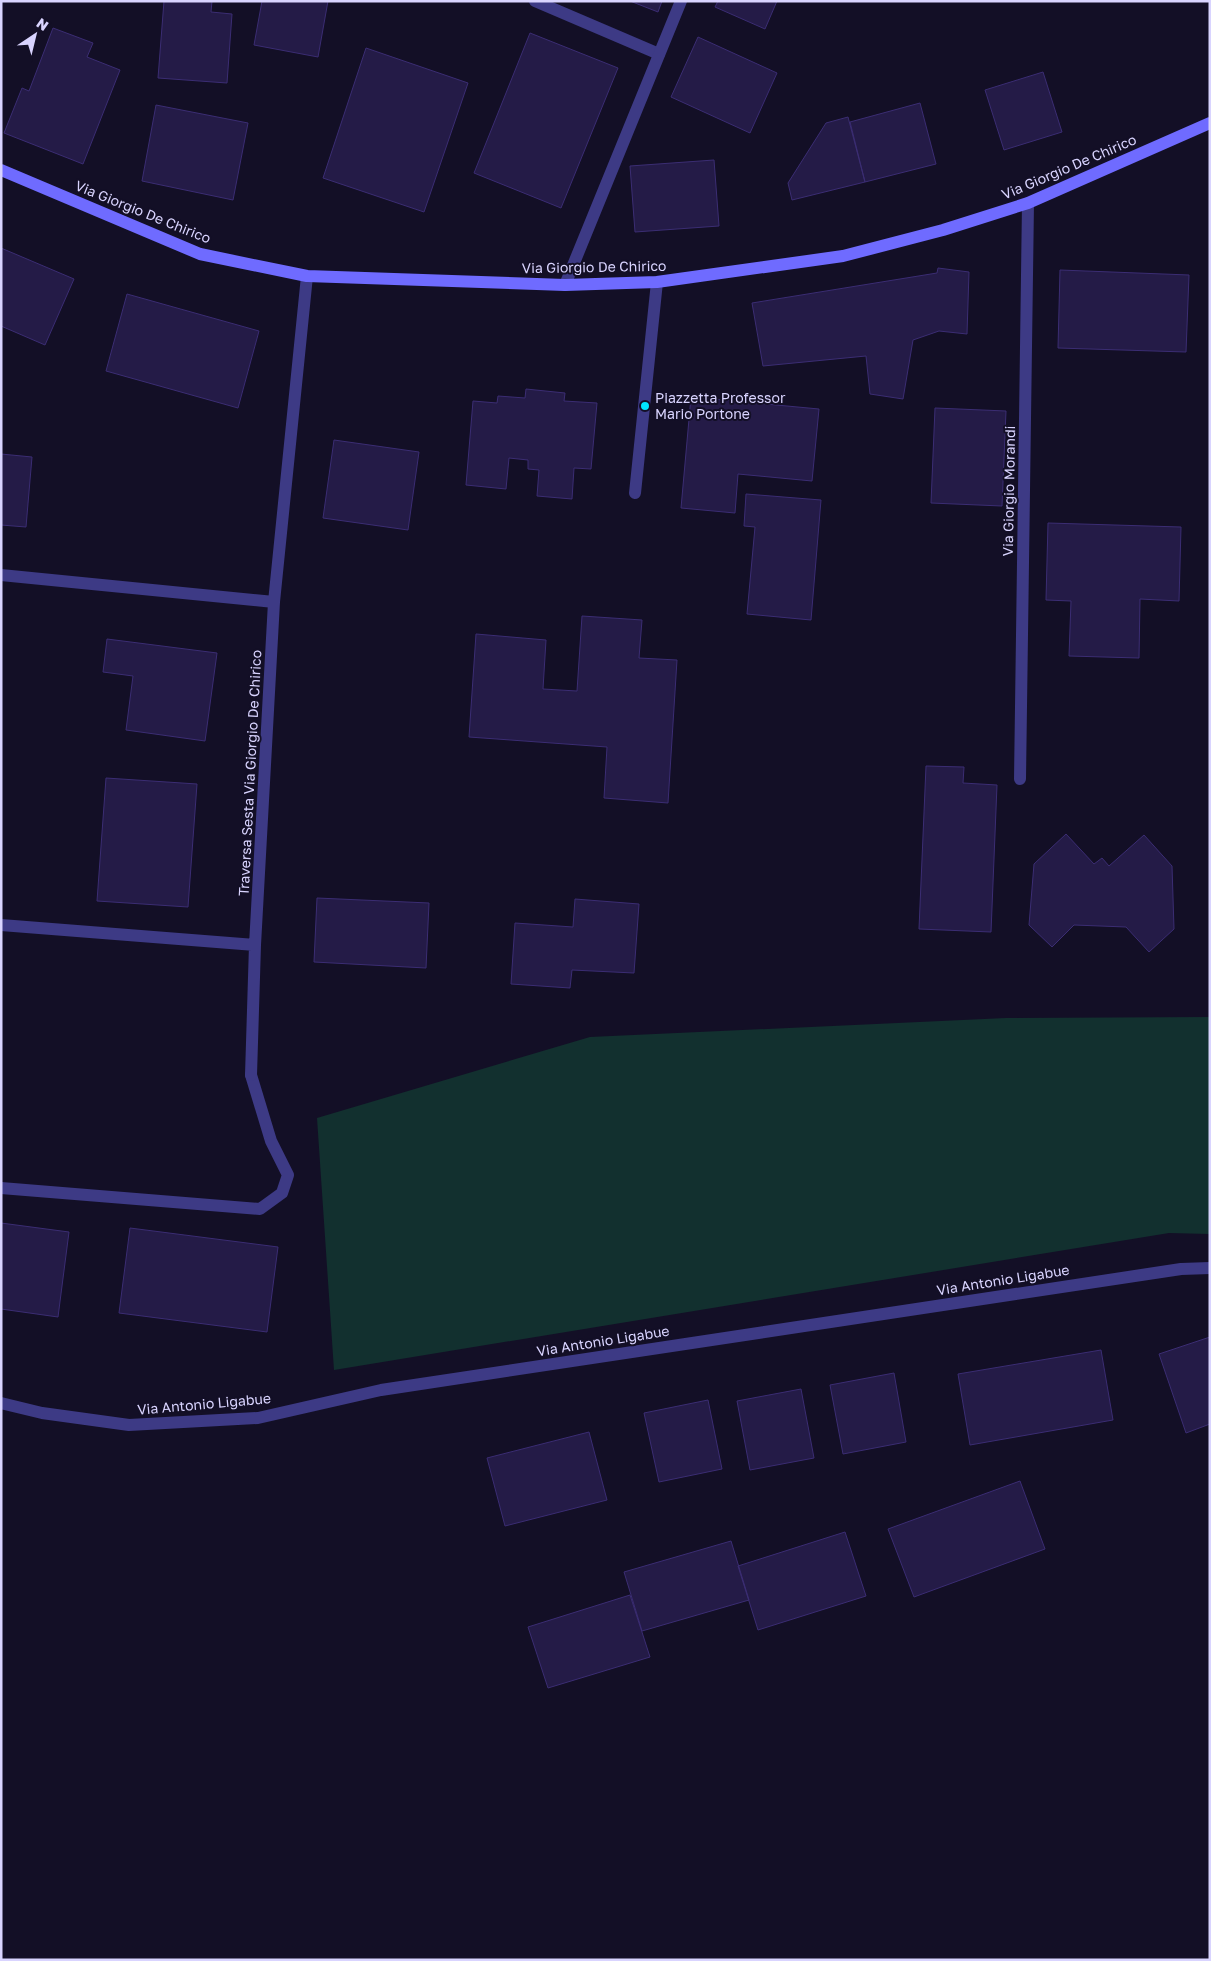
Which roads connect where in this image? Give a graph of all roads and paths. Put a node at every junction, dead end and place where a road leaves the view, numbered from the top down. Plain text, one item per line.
1 (535, 1) edge
2 (681, 1) edge
3 (659, 54) junction
4 (1210, 123) edge
5 (1, 170) edge
6 (1028, 203) junction
7 (307, 276) junction
8 (657, 282) junction
9 (565, 285) junction
10 (635, 493) dead end
11 (1, 575) edge
12 (274, 602) junction
13 (1020, 779) dead end
14 (1, 925) edge
15 (255, 946) junction
16 (1, 1188) edge
17 (1210, 1268) edge
18 (1, 1403) edge

1 - 3 street
2 - 3 street
3 - 9 street
4 - 6 main road, Via Giorgio De Chirico
5 - 7 main road, Via Giorgio De Chirico
6 - 8 main road, Via Giorgio De Chirico
6 - 13 street, Via Giorgio Morandi
7 - 9 main road, Via Giorgio De Chirico
7 - 12 street, Traversa Sesta Via Giorgio De Chirico
8 - 9 main road, Via Giorgio De Chirico
8 - 10 street
11 - 12 street
12 - 15 street, Traversa Sesta Via Giorgio De Chirico
14 - 15 street
15 - 16 street, Traversa Sesta Via Giorgio De Chirico
17 - 18 street, Via Antonio Ligabue

